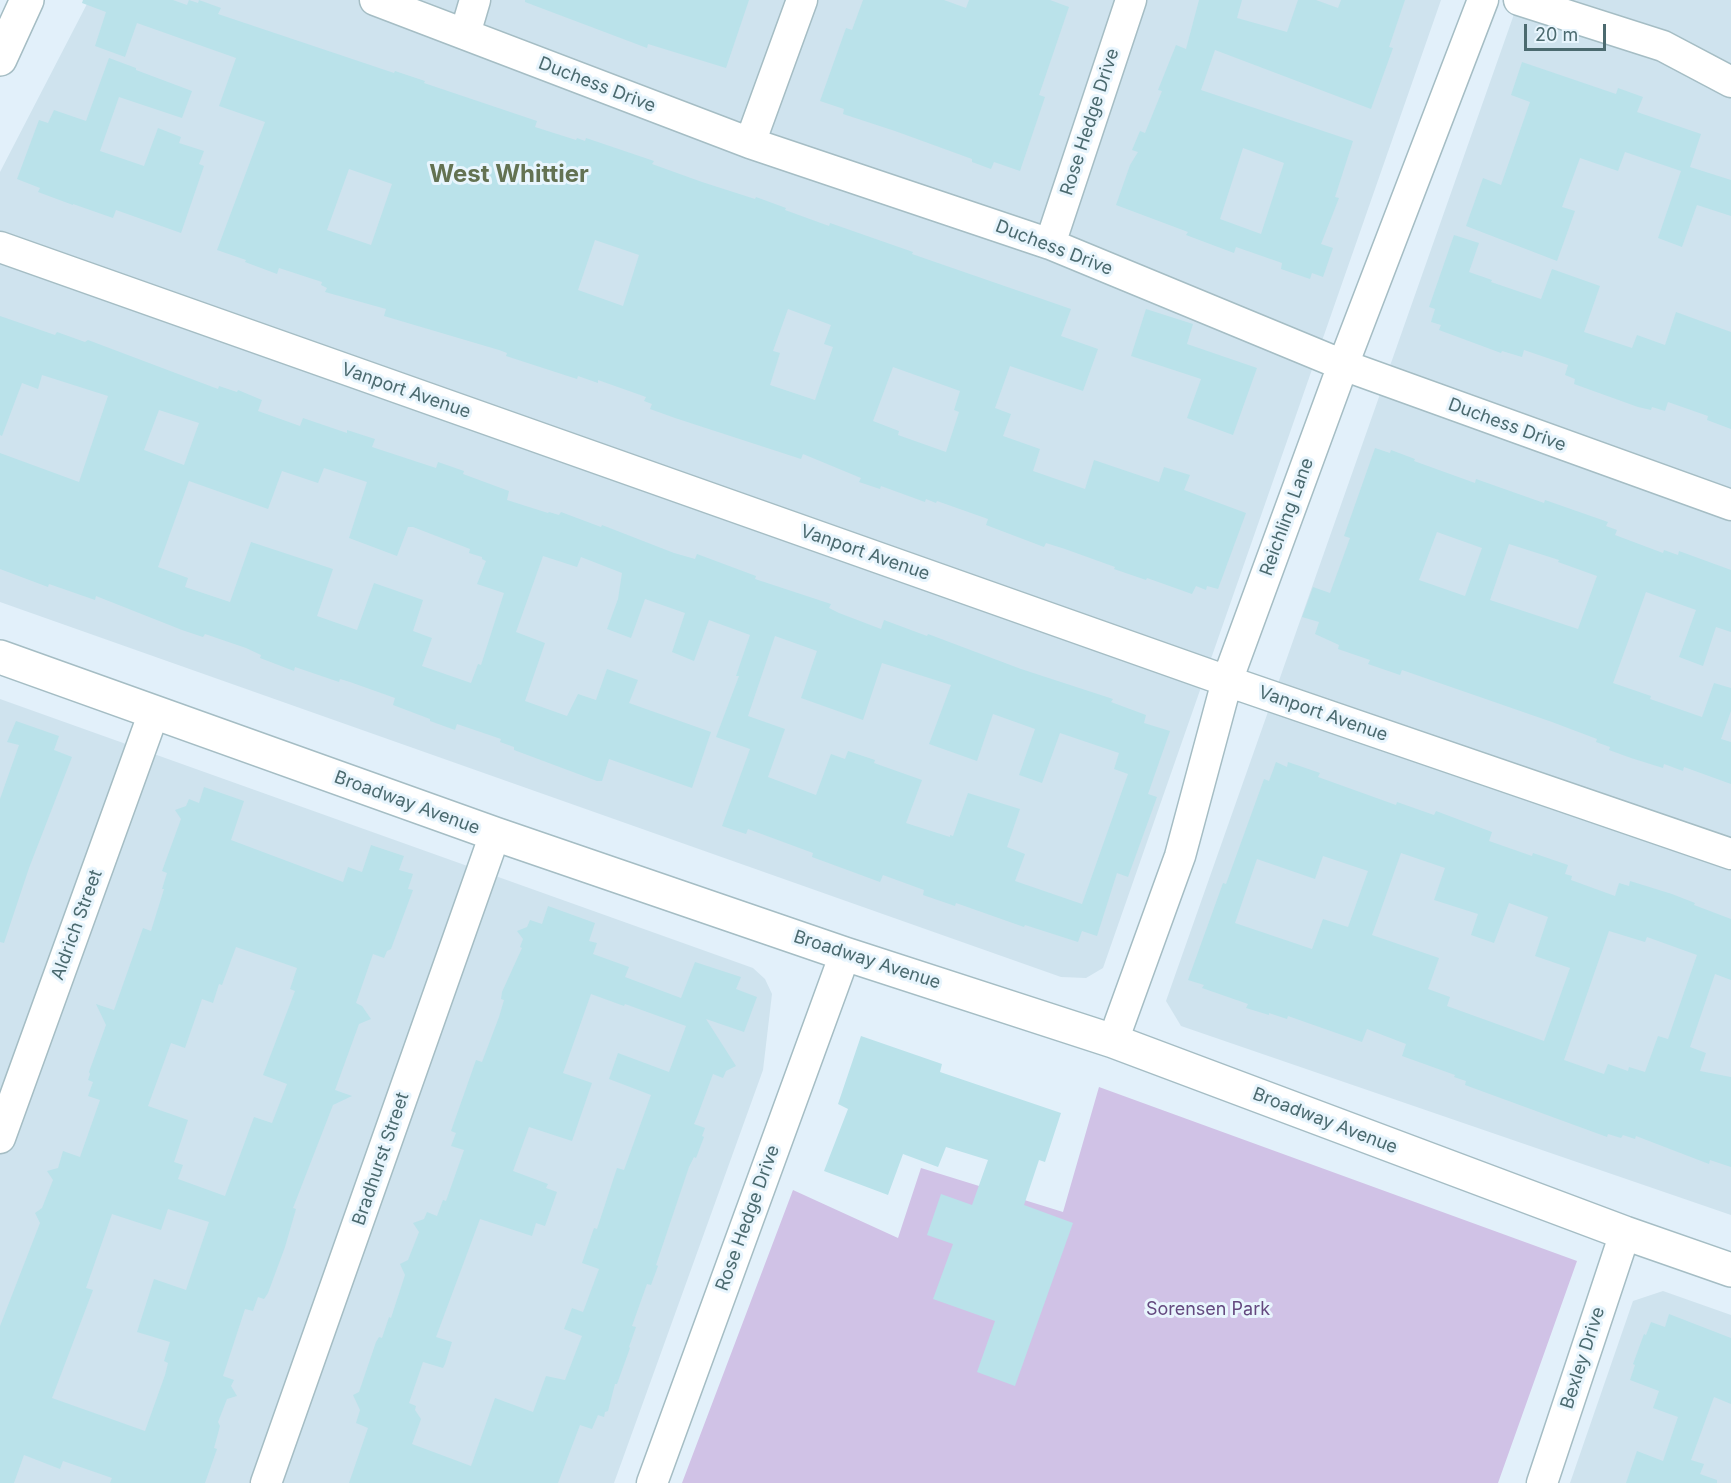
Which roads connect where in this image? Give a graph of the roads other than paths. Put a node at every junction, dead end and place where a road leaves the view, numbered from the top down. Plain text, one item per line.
1 (27, 0) edge
2 (375, 0) edge
3 (475, 0) edge
4 (802, 0) edge
5 (1131, 0) edge
6 (1483, 0) edge
7 (1519, 0) edge
8 (465, 34) junction
9 (0, 59) edge
10 (1731, 82) edge
11 (750, 143) junction
12 (1050, 244) junction
13 (0, 247) edge
14 (1343, 365) junction
15 (1731, 505) edge
16 (0, 657) edge
17 (1227, 681) junction
18 (154, 712) junction
19 (495, 834) junction
20 (1731, 854) edge
21 (845, 954) junction
22 (1113, 1041) junction
23 (0, 1138) edge
24 (1624, 1233) junction
25 (1731, 1270) edge
26 (266, 1483) edge
27 (652, 1483) edge
28 (1542, 1483) edge

1 - 9 street
2 - 8 street, Duchess Drive
3 - 8 street
4 - 11 street
5 - 12 street, Rose Hedge Drive
6 - 14 street, Reichling Lane
7 - 10 street
8 - 11 street, Duchess Drive
11 - 12 street, Duchess Drive
12 - 14 street, Duchess Drive
13 - 17 street, Vanport Avenue
14 - 15 street, Duchess Drive
14 - 17 street, Reichling Lane
16 - 18 street, Broadway Avenue
17 - 20 street, Vanport Avenue
17 - 22 street, Reichling Lane
18 - 19 street, Broadway Avenue
18 - 23 street, Aldrich Street
19 - 21 street, Broadway Avenue
19 - 26 street, Bradhurst Street
21 - 22 street, Broadway Avenue
21 - 27 street, Rose Hedge Drive
22 - 24 street, Broadway Avenue
24 - 25 street, Broadway Avenue
24 - 28 street, Bexley Drive

